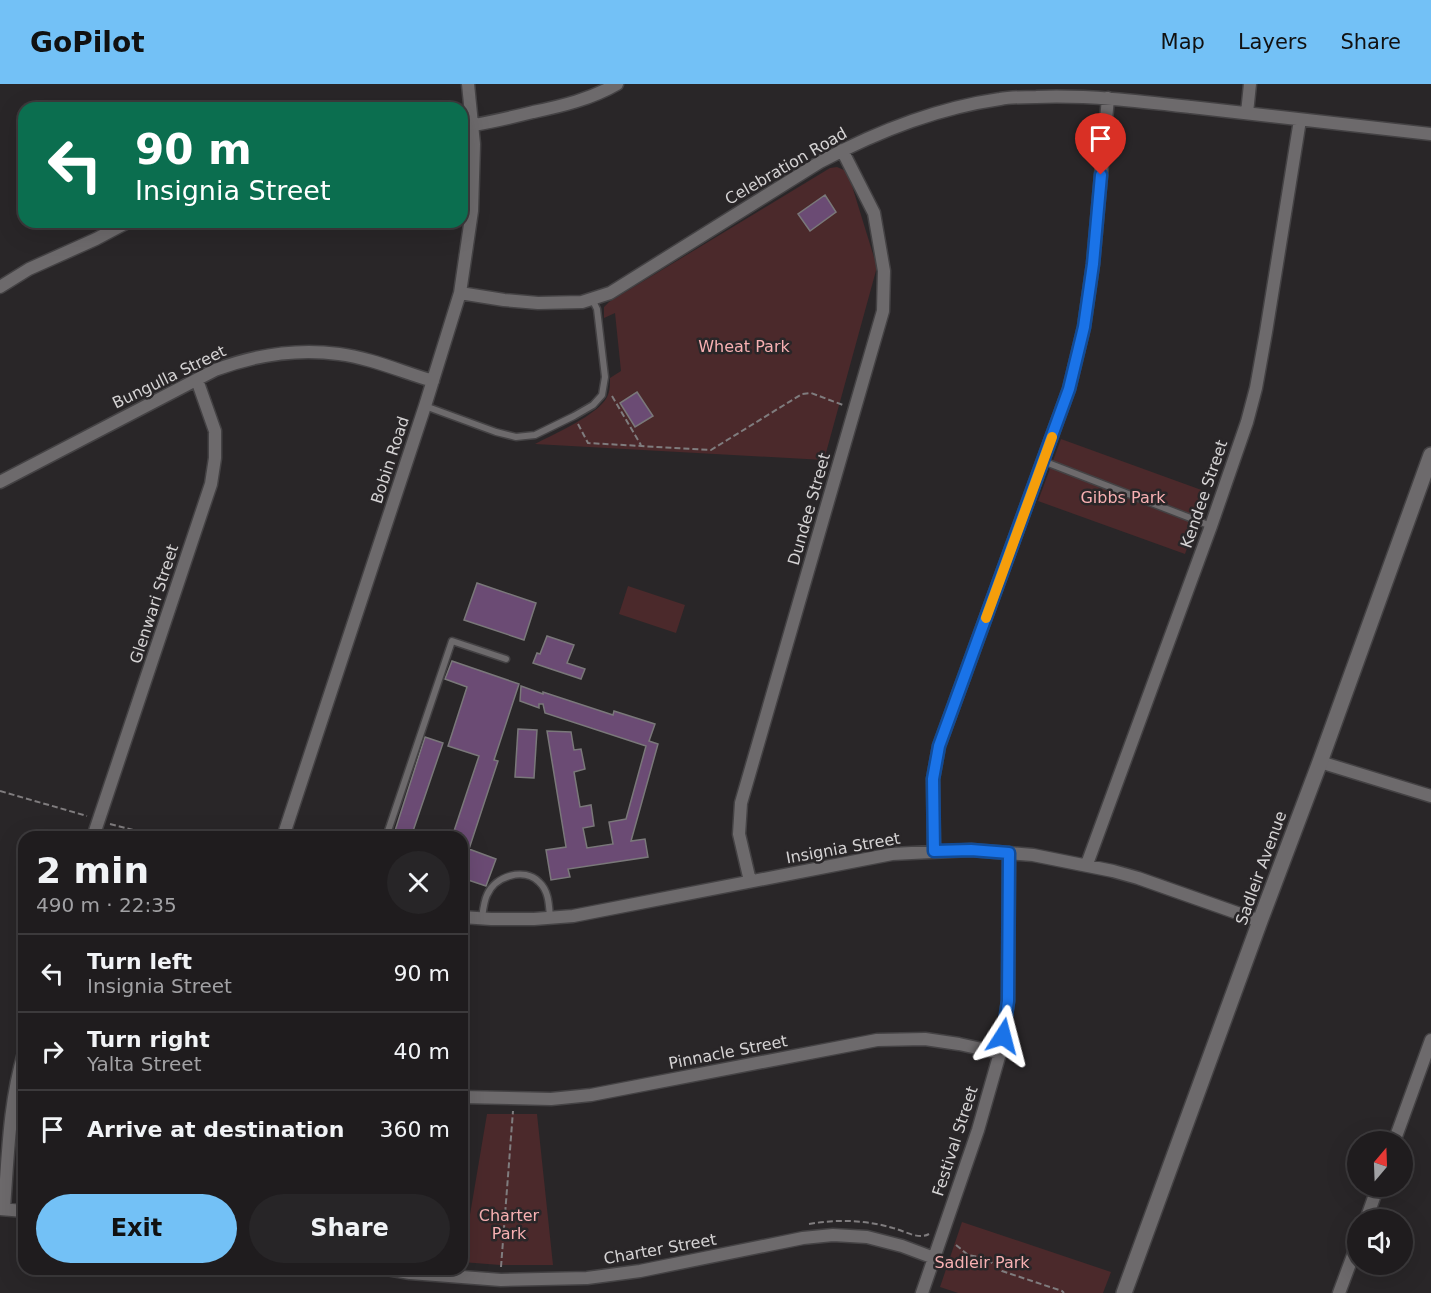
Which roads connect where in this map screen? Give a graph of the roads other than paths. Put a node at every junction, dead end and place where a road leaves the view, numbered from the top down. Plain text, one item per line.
1 (468, 84) edge
2 (617, 84) edge
3 (1250, 84) edge
4 (1108, 98) junction
5 (1246, 113) junction
6 (1300, 120) junction
7 (473, 125) junction
8 (1431, 134) edge
9 (842, 150) junction
10 (468, 202) edge
11 (117, 228) edge
12 (465, 228) edge
13 (0, 287) edge
14 (460, 293) junction
15 (592, 299) junction
16 (197, 380) junction
17 (433, 381) junction
18 (425, 406) junction
19 (1431, 454) edge
20 (1043, 461) junction
21 (0, 482) edge
22 (1211, 526) junction
23 (506, 659) dead end
24 (1320, 762) junction
25 (1431, 796) edge
26 (95, 831) edge
27 (285, 831) edge
28 (388, 831) edge
29 (934, 851) junction
30 (1009, 853) junction
31 (1087, 864) junction
32 (750, 881) junction
33 (468, 917) edge
34 (482, 918) junction
35 (550, 918) junction
36 (1260, 921) junction
37 (1431, 1040) edge
38 (1000, 1053) junction
39 (18, 1073) edge
40 (468, 1097) edge
41 (1398, 1131) edge
42 (2, 1208) edge
43 (18, 1210) edge
44 (934, 1258) junction
45 (1347, 1272) edge
46 (433, 1275) edge
47 (922, 1293) edge
48 (1124, 1293) edge
49 (1339, 1293) edge

1 - 7 street, Bobin Road
2 - 7 street
3 - 5 street
4 - 5 street, Celebration Road
4 - 9 street, Celebration Road
4 - 20 street
5 - 6 street, Celebration Road
6 - 8 street, Celebration Road
6 - 22 street, Kendee Street
7 - 10 street, Bobin Road
9 - 15 street, Celebration Road
9 - 32 street, Dundee Street
11 - 13 street
12 - 14 street, Bobin Road
14 - 15 street, Celebration Road
14 - 17 street, Bobin Road
15 - 18 lane
16 - 17 street, Bungulla Street
16 - 21 street, Bungulla Street
16 - 26 street, Glenwari Street
17 - 18 street, Bobin Road
18 - 27 street, Bobin Road
19 - 24 street, Sadleir Avenue
20 - 22 lane
20 - 29 street
22 - 31 street, Kendee Street
23 - 28 lane
24 - 25 street
24 - 36 street, Sadleir Avenue
29 - 30 street, Insignia Street
29 - 32 street, Insignia Street
30 - 31 street, Insignia Street
30 - 38 street, Festival Street
31 - 36 street, Insignia Street
32 - 35 street, Insignia Street
33 - 34 street, Insignia Street
34 - 35 street, Insignia Street
34 - 35 lane
36 - 48 street, Sadleir Avenue
37 - 41 street
38 - 40 street, Pinnacle Street
38 - 44 street, Festival Street
39 - 42 street
42 - 43 street
44 - 46 street, Charter Street
44 - 47 street, Festival Street
45 - 49 street

